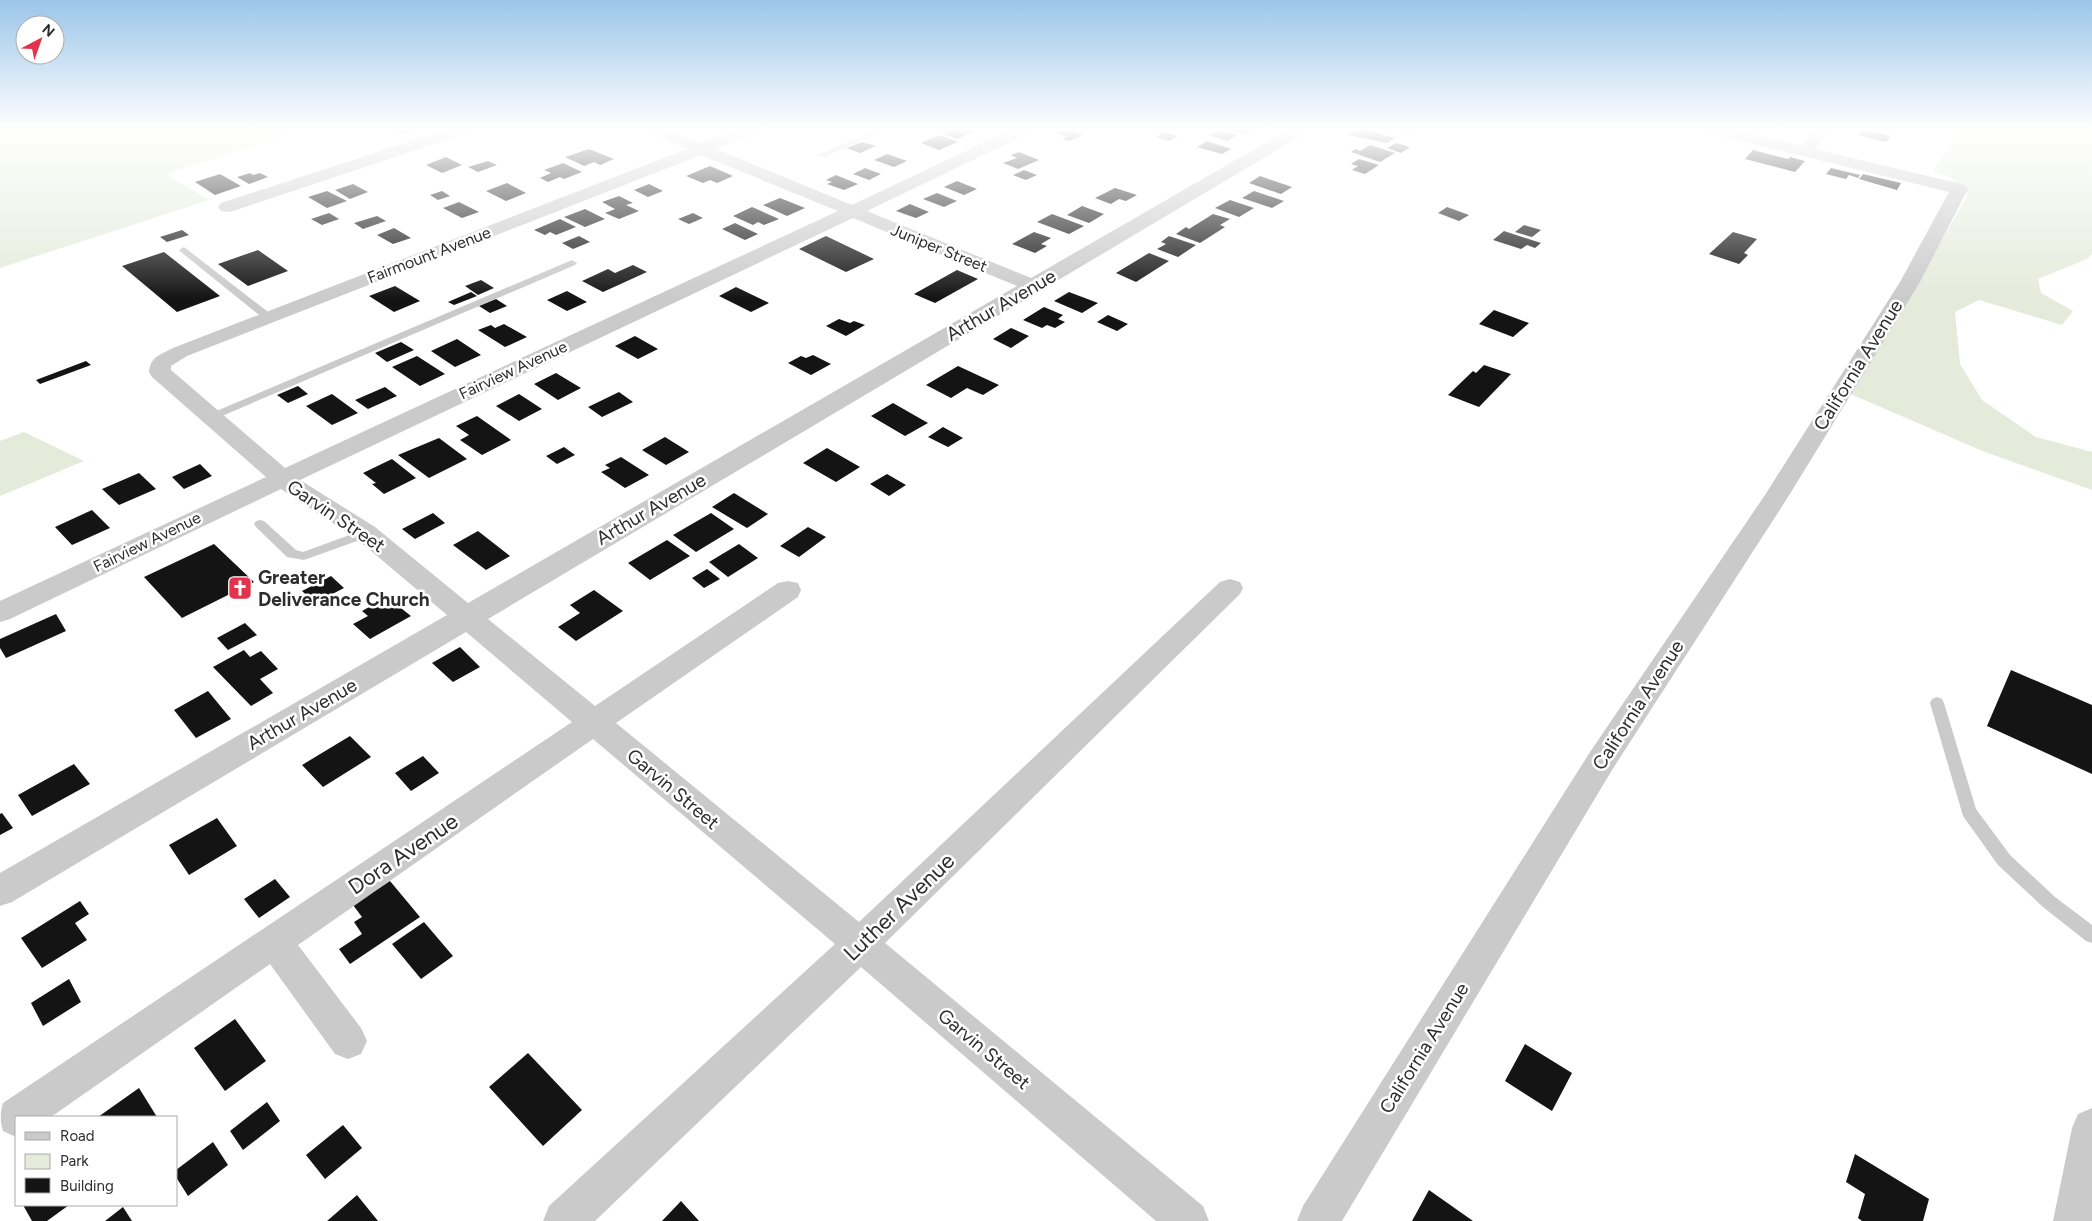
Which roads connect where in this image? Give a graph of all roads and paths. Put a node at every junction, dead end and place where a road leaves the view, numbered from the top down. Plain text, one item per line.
1 (294, 185) edge
2 (609, 185) edge
3 (788, 185) edge
4 (909, 185) edge
5 (1205, 185) edge
6 (1943, 185) edge
7 (227, 207) dead end
8 (853, 212) junction
9 (184, 250) dead end
10 (572, 264) dead end
11 (1033, 286) junction
12 (268, 317) junction
13 (161, 363) joint
14 (211, 417) junction
15 (281, 478) junction
16 (260, 524) dead end
17 (366, 533) junction
18 (1230, 588) dead end
19 (788, 590) dead end
20 (0, 612) edge
21 (467, 616) junction
22 (1937, 703) dead end
23 (594, 724) junction
24 (0, 891) edge
25 (2092, 935) edge
26 (274, 941) junction
27 (860, 944) junction
28 (348, 1041) dead end
29 (20, 1116) edge
30 (15, 1119) edge
31 (2092, 1128) edge
32 (0, 1129) edge
33 (564, 1221) edge
34 (1188, 1221) edge
35 (1318, 1221) edge
36 (2074, 1221) edge

1 - 7 street
2 - 12 street, Fairmount Avenue
3 - 8 street, Juniper Street
4 - 8 street, Fairview Avenue
5 - 11 street, Arthur Avenue
6 - 35 street, California Avenue
8 - 11 street, Juniper Street
8 - 15 street, Fairview Avenue
9 - 12 lane
10 - 14 lane
11 - 21 street, Arthur Avenue
12 - 13 street, Fairmount Avenue
13 - 14 street, Garvin Street
14 - 15 street, Garvin Street
15 - 17 street, Garvin Street
15 - 20 street, Fairview Avenue
16 - 17 lane
17 - 21 street, Garvin Street
18 - 27 street, Luther Avenue
19 - 23 street, Dora Avenue
21 - 23 street, Garvin Street
21 - 24 street, Arthur Avenue
22 - 25 lane
23 - 26 street, Dora Avenue
23 - 27 street, Garvin Street
26 - 28 street
26 - 29 street, Dora Avenue
27 - 33 street, Luther Avenue
27 - 34 street, Garvin Street
30 - 32 street, Dora Avenue
31 - 36 street

